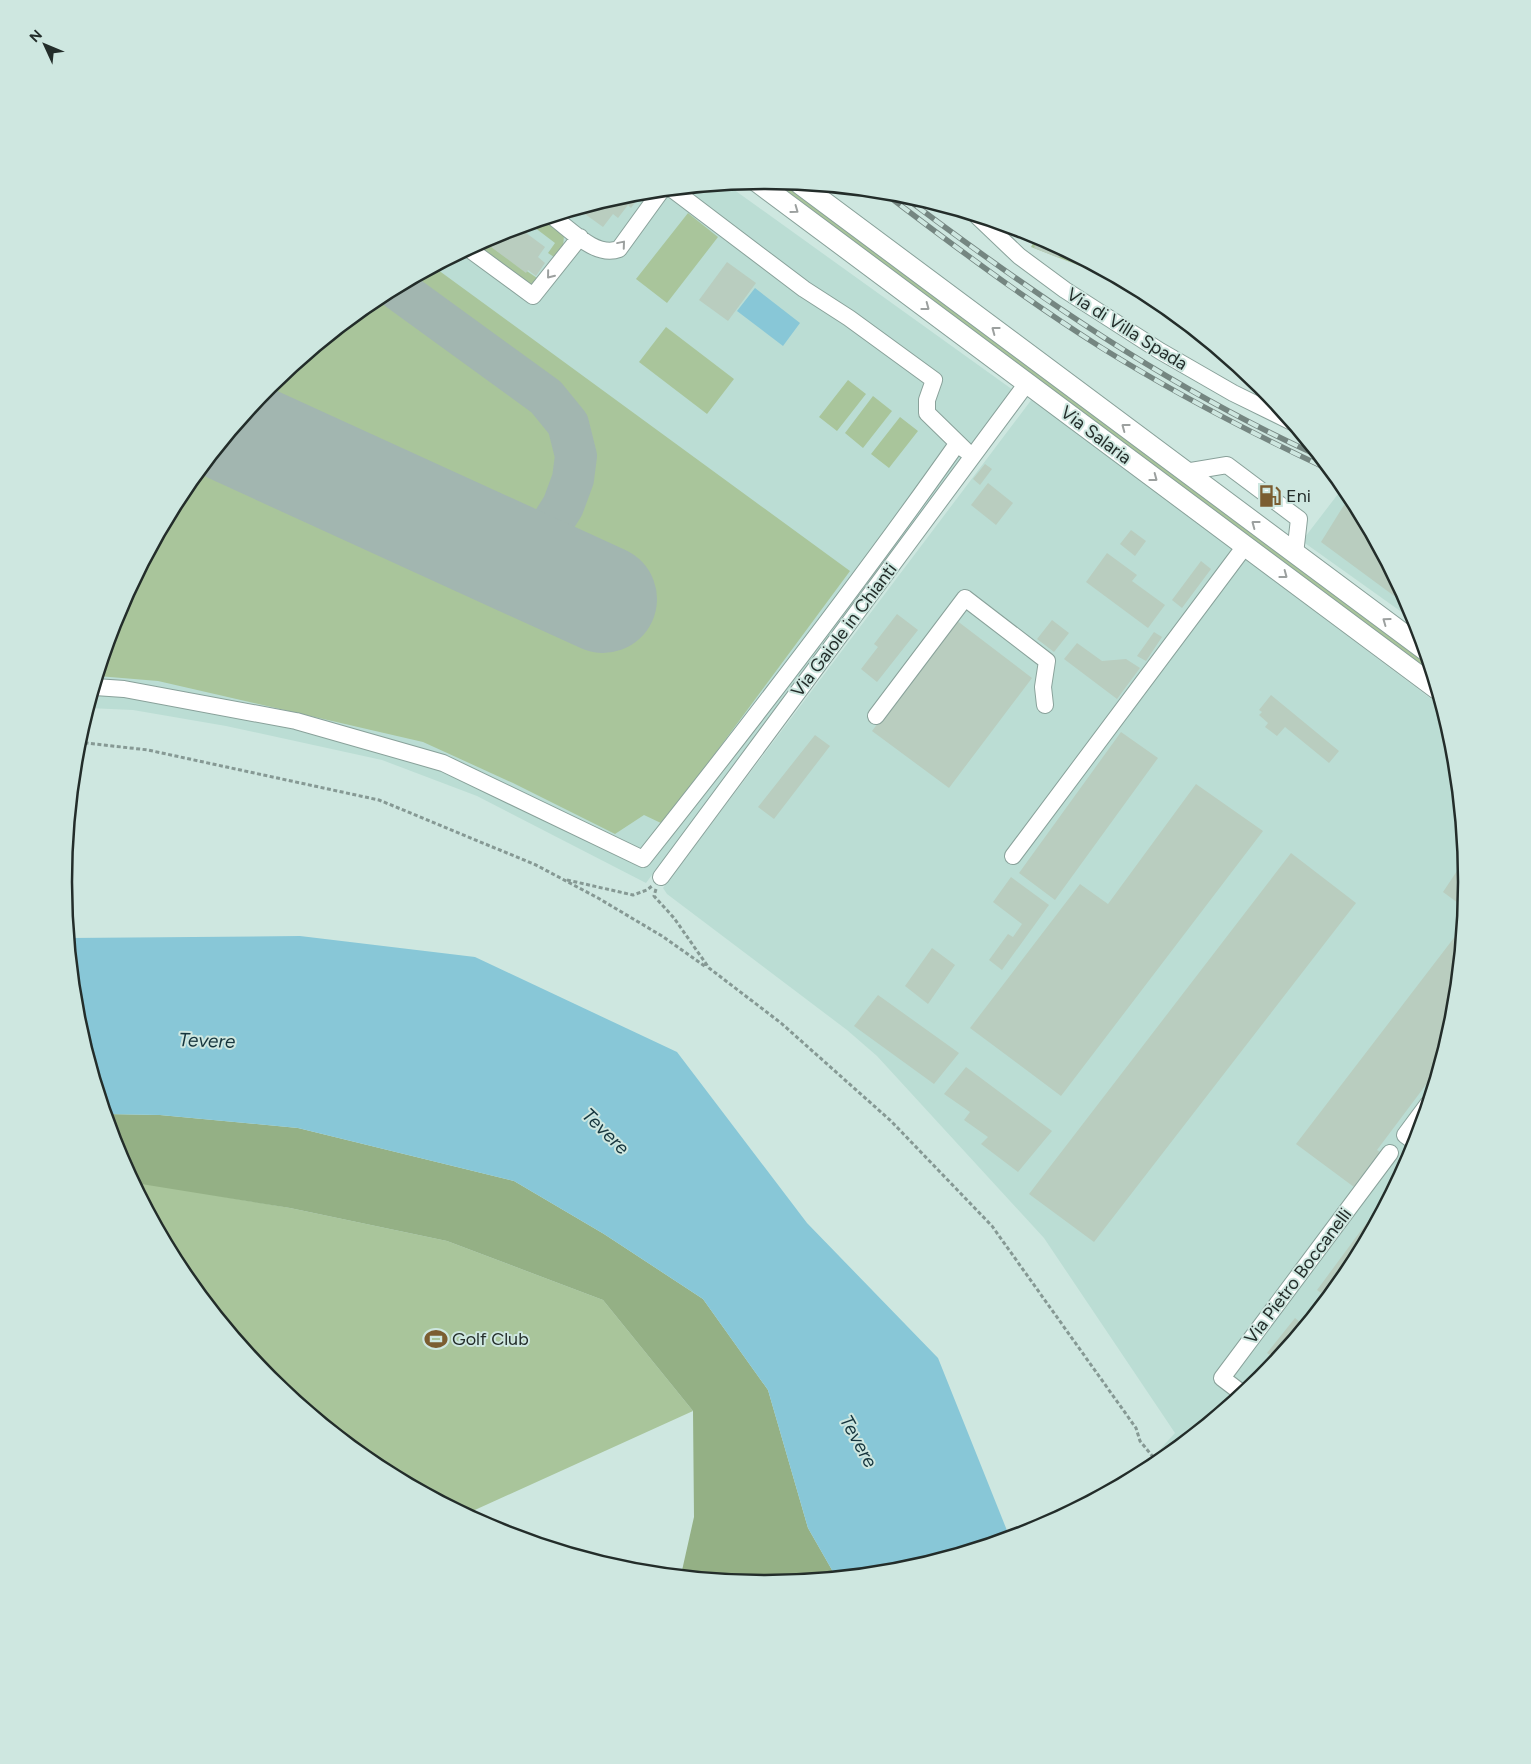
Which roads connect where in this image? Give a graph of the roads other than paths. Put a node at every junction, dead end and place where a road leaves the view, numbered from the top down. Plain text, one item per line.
1 (767, 189) edge
2 (808, 190) edge
3 (679, 195) edge
4 (656, 198) edge
5 (559, 221) edge
6 (987, 226) edge
7 (580, 237) junction
8 (475, 253) edge
9 (1027, 383) junction
10 (1277, 415) edge
11 (957, 444) junction
12 (973, 456) junction
13 (1185, 472) junction
14 (1245, 546) junction
15 (1295, 554) junction
16 (1416, 643) edge
17 (1429, 683) edge
18 (101, 687) edge
19 (1045, 705) dead end
20 (876, 716) dead end
21 (1013, 856) dead end
22 (661, 877) road end
23 (1416, 1120) edge
24 (1409, 1138) edge
25 (1390, 1153) dead end
26 (1237, 1389) edge

1 -> 9 main road, Via Salaria
13 -> 2 main road, Via Salaria
3 - 11 street
7 -> 4 street
5 - 7 street
6 - 10 street, Via di Villa Spada
7 -> 8 street
9 - 12 street, Via Gaiole in Chianti
9 -> 14 main road, Via Salaria
11 - 12 street
11 - 18 street
12 - 22 street, Via Gaiole in Chianti
15 -> 13 main road, Via Salaria
13 - 15 street
14 -> 17 main road, Via Salaria
14 - 21 street
16 -> 15 main road, Via Salaria
19 - 20 street
23 - 24 street
25 - 26 street, Via Pietro Boccanelli

